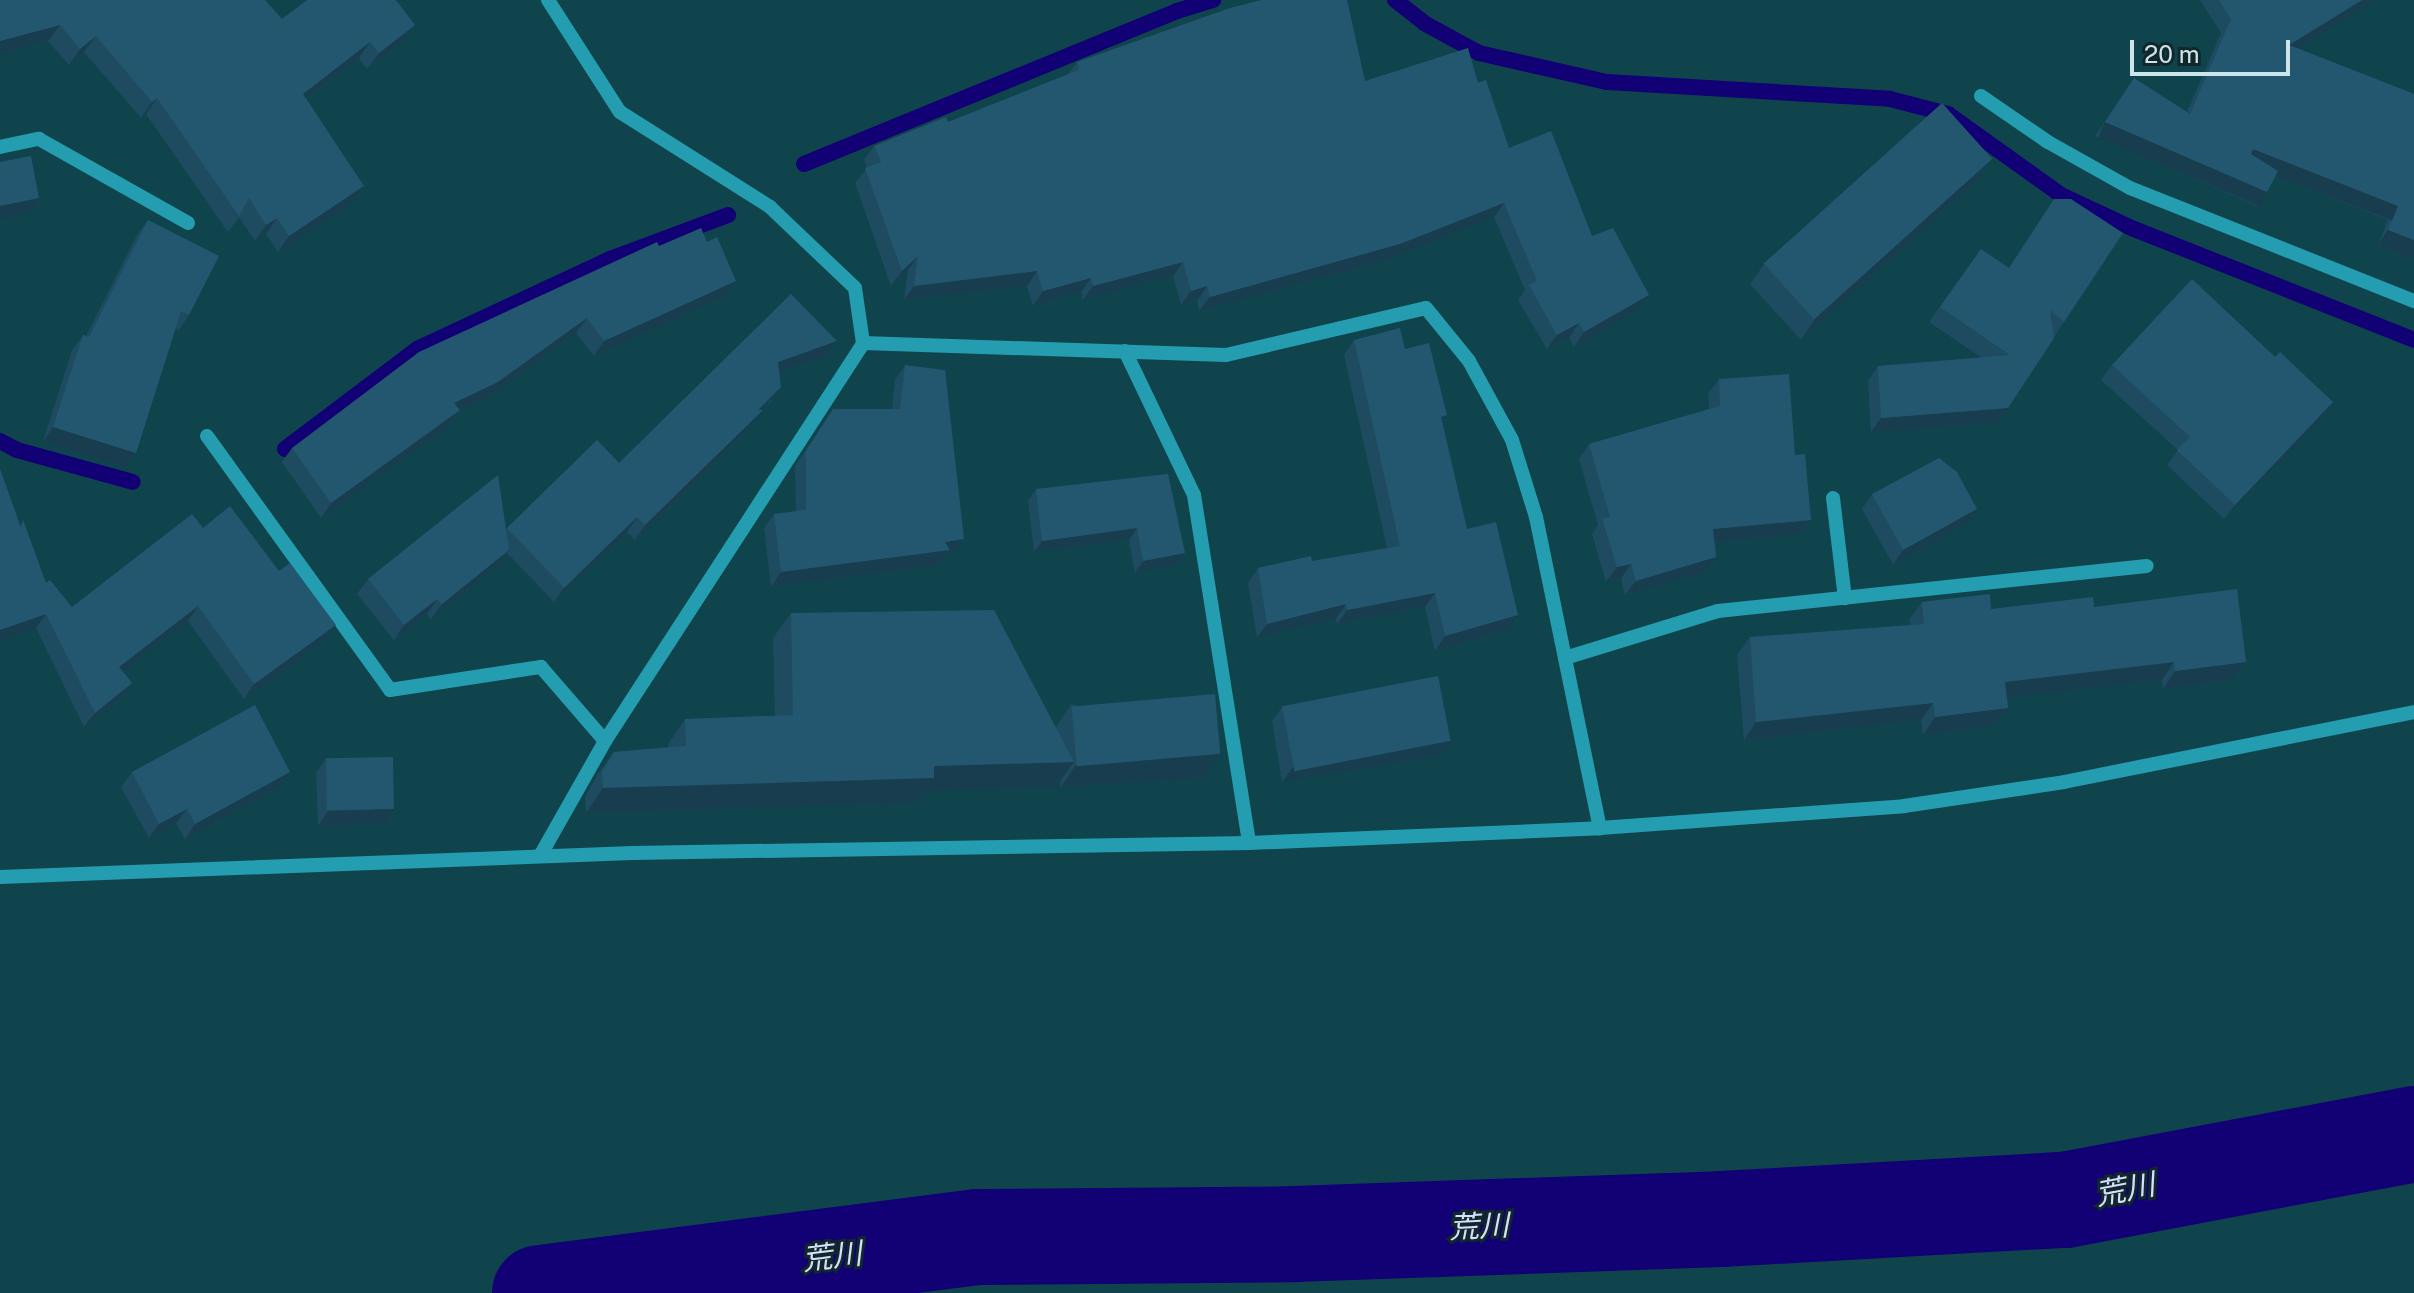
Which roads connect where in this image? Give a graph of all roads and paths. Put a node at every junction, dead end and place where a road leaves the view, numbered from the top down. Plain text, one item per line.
1 (548, 0) edge
2 (1981, 96) dead end
3 (0, 147) edge
4 (188, 223) dead end
5 (2414, 301) edge
6 (863, 343) junction
7 (1125, 351) junction
8 (207, 436) dead end
9 (1833, 498) dead end
10 (2147, 566) dead end
11 (1845, 598) junction
12 (1565, 658) junction
13 (2414, 712) edge
14 (605, 741) junction
15 (1600, 828) junction
16 (1249, 843) junction
17 (540, 856) junction
18 (0, 877) edge

1 - 6 street
2 - 5 street
3 - 4 street
6 - 7 street
6 - 14 street
7 - 12 street
7 - 16 street
8 - 14 street
9 - 11 street
10 - 11 street
11 - 12 street
12 - 15 street
13 - 15 street
14 - 17 street
15 - 16 street
16 - 17 street
17 - 18 street

